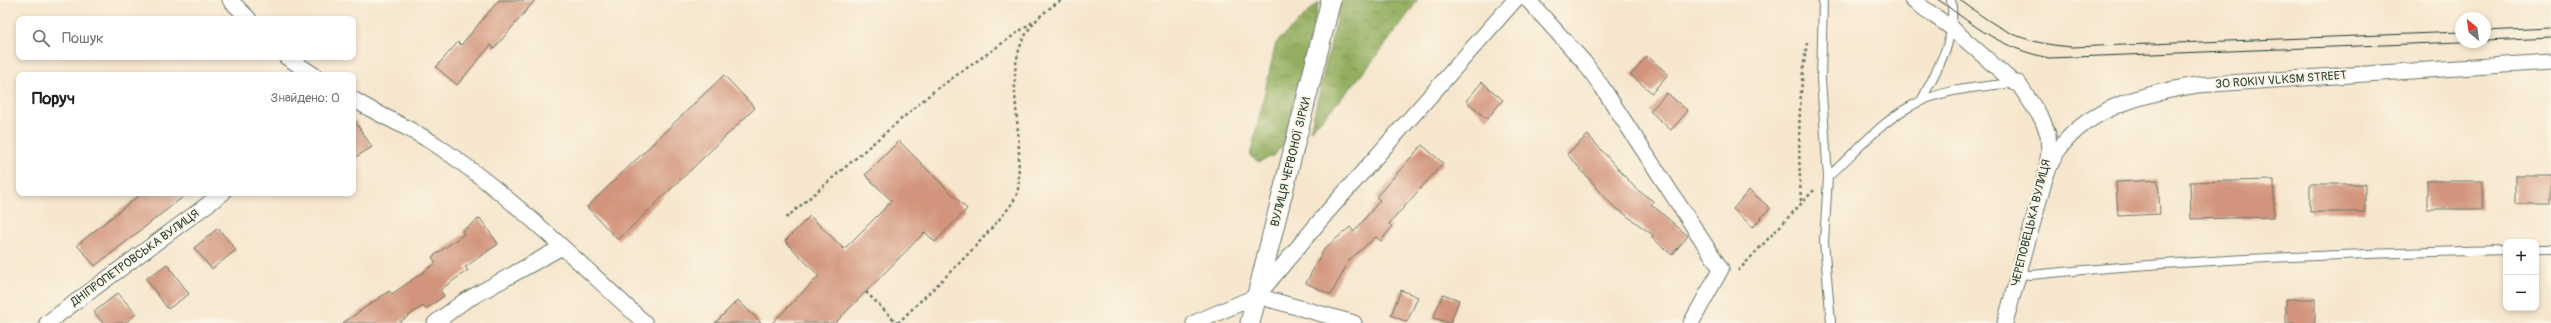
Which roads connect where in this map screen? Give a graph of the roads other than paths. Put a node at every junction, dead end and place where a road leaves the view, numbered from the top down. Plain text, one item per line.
1 (230, 0) edge
2 (1332, 0) edge
3 (1516, 0) edge
4 (1528, 0) edge
5 (1823, 0) edge
6 (1912, 0) edge
7 (1951, 0) edge
8 (246, 16) edge
9 (1953, 29) junction
10 (291, 60) edge
11 (2551, 62) edge
12 (309, 72) edge
13 (2016, 83) junction
14 (1921, 101) junction
15 (357, 105) edge
16 (2046, 175) junction
17 (1828, 177) junction
18 (219, 196) edge
19 (562, 247) junction
20 (2539, 249) edge
21 (2551, 249) edge
22 (2503, 250) edge
23 (2019, 274) junction
24 (1257, 296) junction
25 (47, 323) edge
26 (435, 323) edge
27 (645, 323) edge
28 (1194, 323) edge
29 (1250, 323) edge
30 (1354, 323) edge
31 (1691, 323) edge
32 (1832, 323) edge
33 (2006, 323) edge

1 - 8 street
2 - 24 street, ВУЛИЦЯ ЧЕРВОНОЇ ЗІРКИ
3 - 24 street
4 - 31 street
5 - 17 lane
6 - 9 street
7 - 9 lane
9 - 13 street
9 - 14 lane
10 - 12 street
11 - 16 street, 30 ROKIV VLKSM STREET
13 - 14 lane
13 - 16 street, ЧЕРЕПОВЕЦЬКА ВУЛИЦЯ
14 - 17 lane
15 - 19 street
16 - 23 street, ЧЕРЕПОВЕЦЬКА ВУЛИЦЯ
17 - 32 lane
18 - 25 street, ДНІПРОПЕТРОВСЬКА ВУЛИЦЯ
19 - 26 street
19 - 27 street
20 - 21 lane
22 - 23 lane
23 - 33 street, ЧЕРЕПОВЕЦЬКА ВУЛИЦЯ
24 - 28 street
24 - 29 street, ВУЛИЦЯ ЧЕРВОНОЇ ЗІРКИ
24 - 30 street

